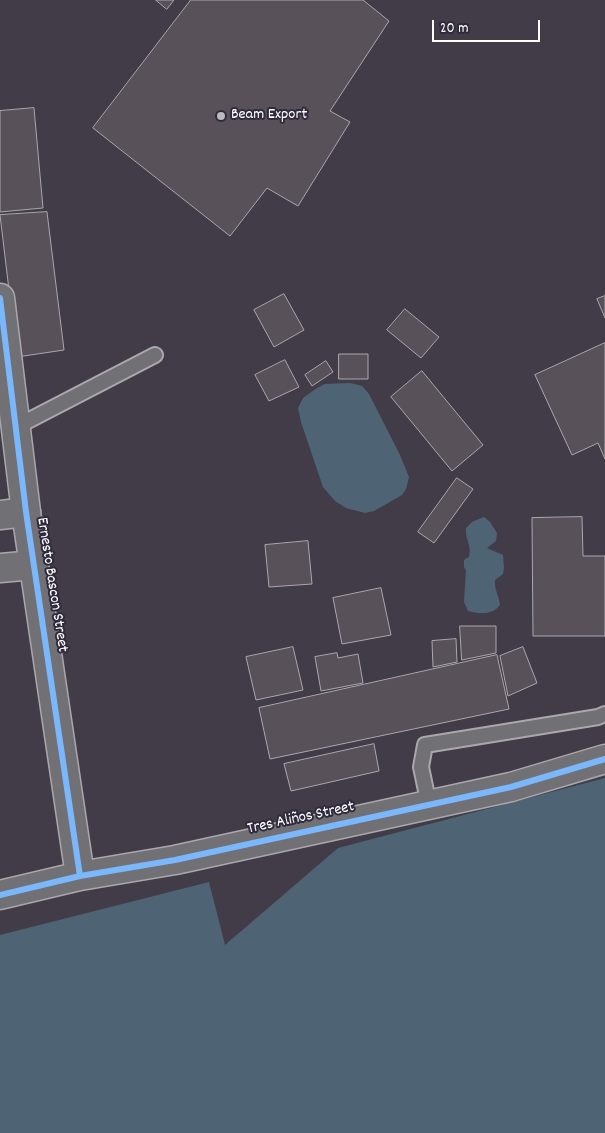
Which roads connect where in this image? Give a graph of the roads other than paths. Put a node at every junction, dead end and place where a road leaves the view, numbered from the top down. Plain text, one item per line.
1 (0, 298) edge
2 (155, 354) dead end
3 (16, 427) junction
4 (13, 513) edge
5 (34, 565) junction
6 (0, 568) edge
7 (605, 714) edge
8 (605, 759) edge
9 (429, 805) junction
10 (80, 876) junction
11 (0, 896) edge

1 - 3 street, Ernesto Bascon Street
2 - 3 lane
3 - 4 street, Ernesto Bascon Street
4 - 5 street, Ernesto Bascon Street
5 - 6 street
5 - 10 street, Ernesto Bascon Street
7 - 9 lane
8 - 9 street, Tres Aliños Street
9 - 10 street, Tres Aliños Street
10 - 11 street, Tres Aliños Street

